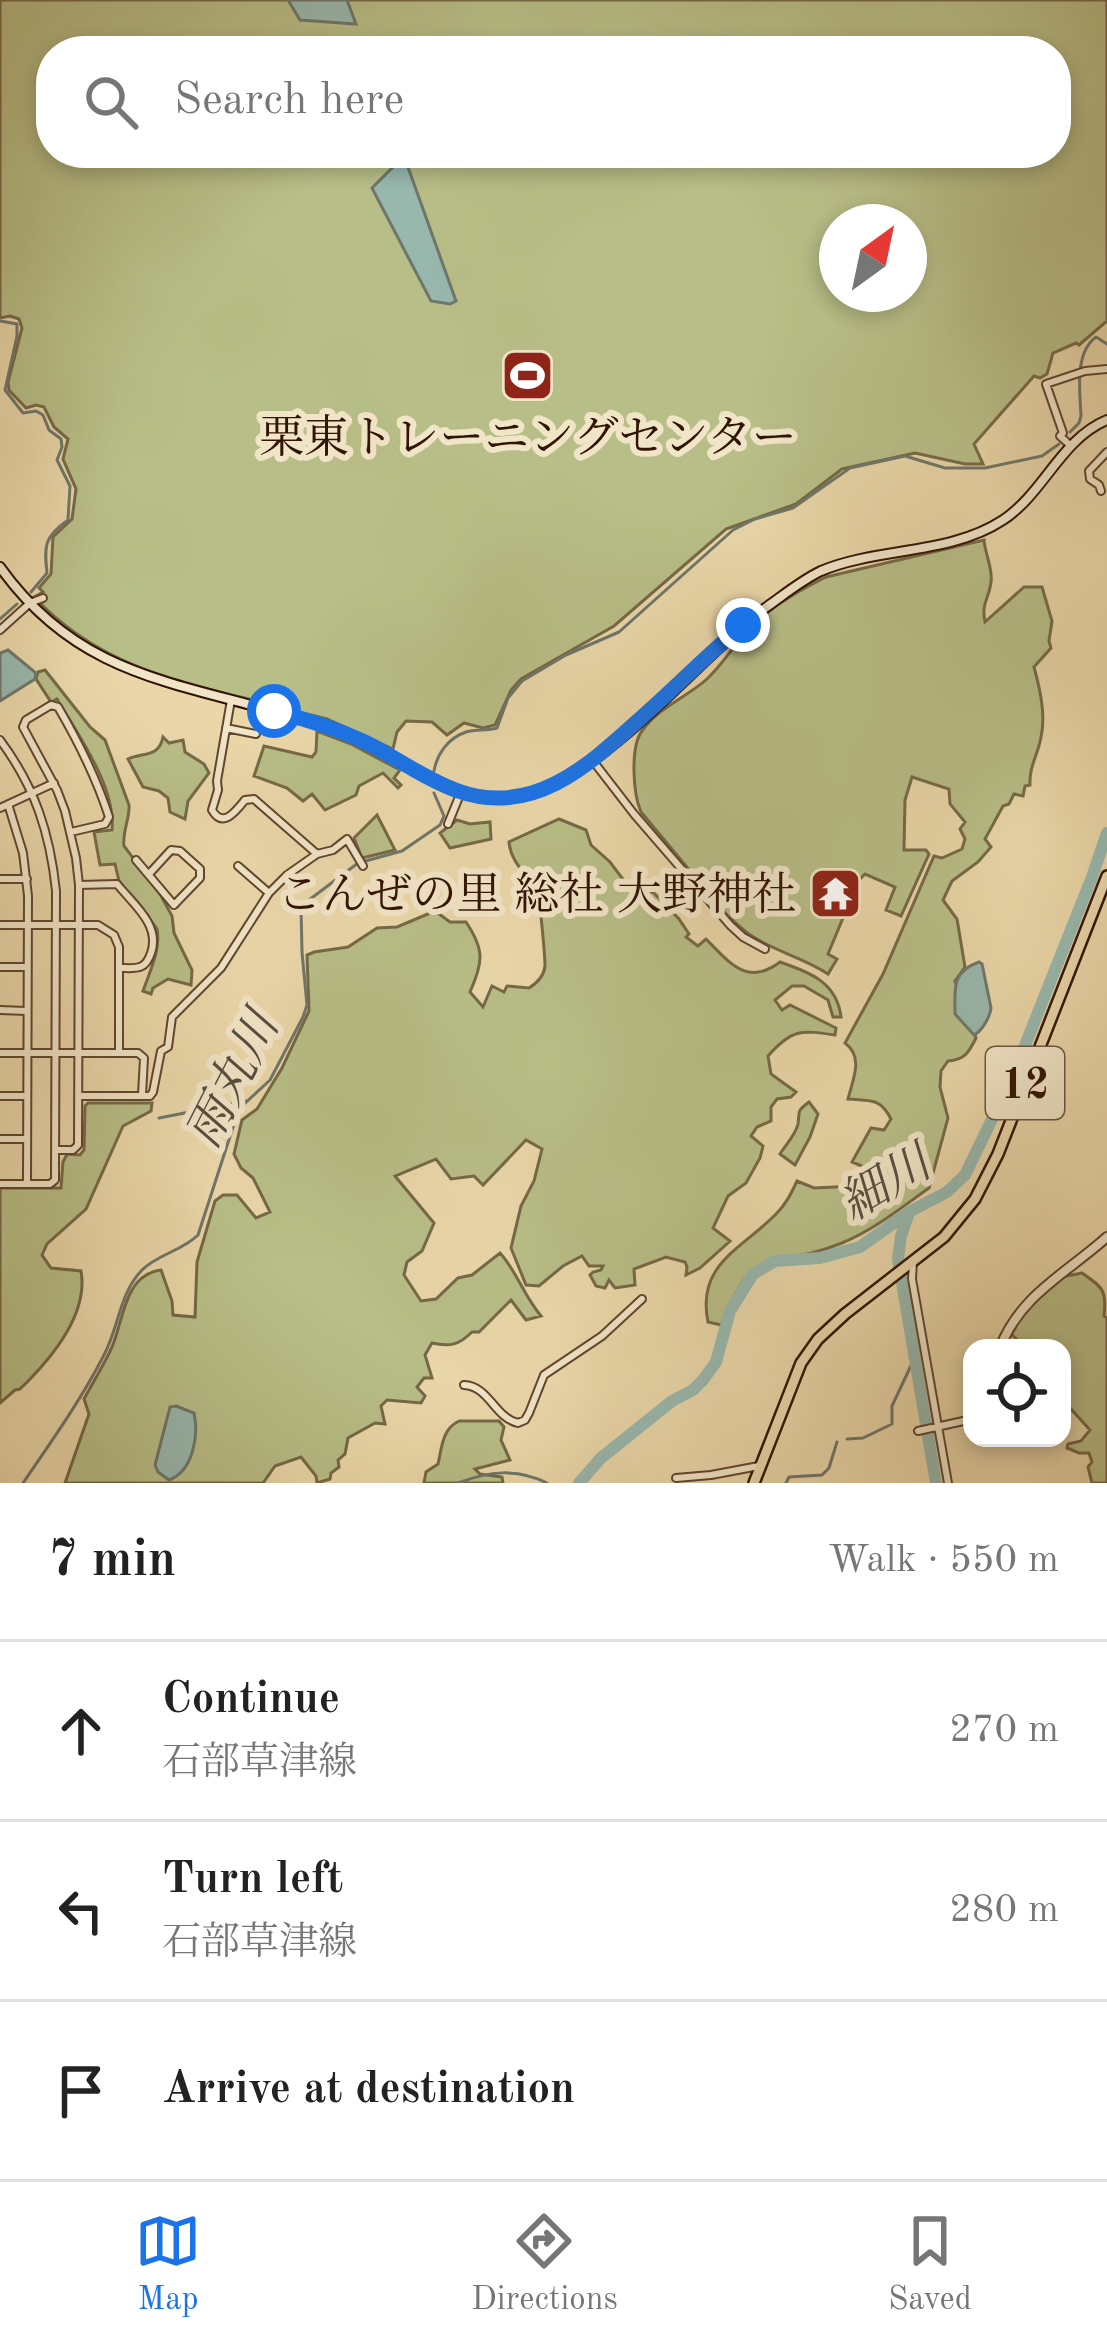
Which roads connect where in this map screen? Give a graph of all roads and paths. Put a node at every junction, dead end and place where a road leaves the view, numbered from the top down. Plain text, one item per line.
1 (1107, 369) edge
2 (1103, 422) edge
3 (1107, 437) edge
4 (1071, 446) junction
5 (1107, 452) edge
6 (1101, 490) dead end
7 (0, 567) edge
8 (44, 598) dead end
9 (30, 603) junction
10 (0, 630) edge
11 (231, 700) junction
12 (226, 728) junction
13 (256, 734) dead end
14 (0, 740) edge
15 (593, 761) junction
16 (54, 783) junction
17 (460, 792) junction
18 (33, 793) junction
19 (4, 806) edge
20 (448, 824) dead end
21 (71, 832) junction
22 (317, 854) junction
23 (136, 860) dead end
24 (362, 863) dead end
25 (238, 866) dead end
26 (149, 874) junction
27 (1107, 876) edge
28 (0, 879) edge
29 (27, 879) junction
30 (79, 886) junction
31 (269, 893) junction
32 (0, 925) edge
33 (27, 925) junction
34 (56, 925) junction
35 (79, 925) junction
36 (764, 949) dead end
37 (0, 967) edge
38 (27, 968) junction
39 (119, 968) junction
40 (0, 1010) edge
41 (27, 1010) junction
42 (0, 1053) edge
43 (27, 1053) junction
44 (56, 1053) junction
45 (78, 1053) junction
46 (119, 1053) junction
47 (0, 1096) edge
48 (27, 1096) junction
49 (79, 1096) junction
50 (142, 1096) junction
51 (0, 1139) edge
52 (27, 1139) junction
53 (56, 1150) junction
54 (0, 1184) edge
55 (26, 1184) junction
56 (1107, 1238) edge
57 (910, 1265) junction
58 (642, 1299) dead end
59 (1004, 1339) edge
60 (464, 1385) dead end
61 (963, 1418) edge
62 (934, 1428) junction
63 (919, 1431) dead end
64 (759, 1466) junction
65 (676, 1478) dead end
66 (754, 1483) edge
67 (948, 1483) edge

1 - 4 street
2 - 3 street
2 - 4 main road
4 - 15 main road
5 - 6 street
7 - 9 main road
8 - 9 street
9 - 10 street
9 - 11 main road
11 - 12 street
11 - 17 main road
12 - 13 street
12 - 22 street
14 - 18 street
15 - 17 main road
15 - 36 street
16 - 18 street
16 - 21 street
16 - 21 street
17 - 20 street
18 - 19 street
18 - 34 street
19 - 29 street
21 - 30 street
22 - 24 street
22 - 31 street
23 - 26 street
25 - 31 street
26 - 26 street
27 - 57 main road, 12
28 - 29 street
29 - 33 street
30 - 35 street
30 - 39 street
31 - 50 street
32 - 33 street
33 - 34 street
33 - 38 street
34 - 35 street
34 - 44 street
35 - 39 street
35 - 45 street
37 - 38 street
38 - 41 street
39 - 46 street
40 - 41 street
41 - 43 street
42 - 43 street
43 - 44 street
43 - 48 street
44 - 45 street
44 - 53 street
45 - 46 street
45 - 49 street
46 - 50 street
47 - 48 street
48 - 52 street
49 - 50 street
49 - 53 street
51 - 52 street
52 - 55 street
53 - 55 street
54 - 55 street
56 - 59 main road
57 - 62 street
57 - 64 main road, 12
58 - 60 street
61 - 62 street
62 - 63 street
62 - 67 street
64 - 65 street
64 - 66 main road, 12

